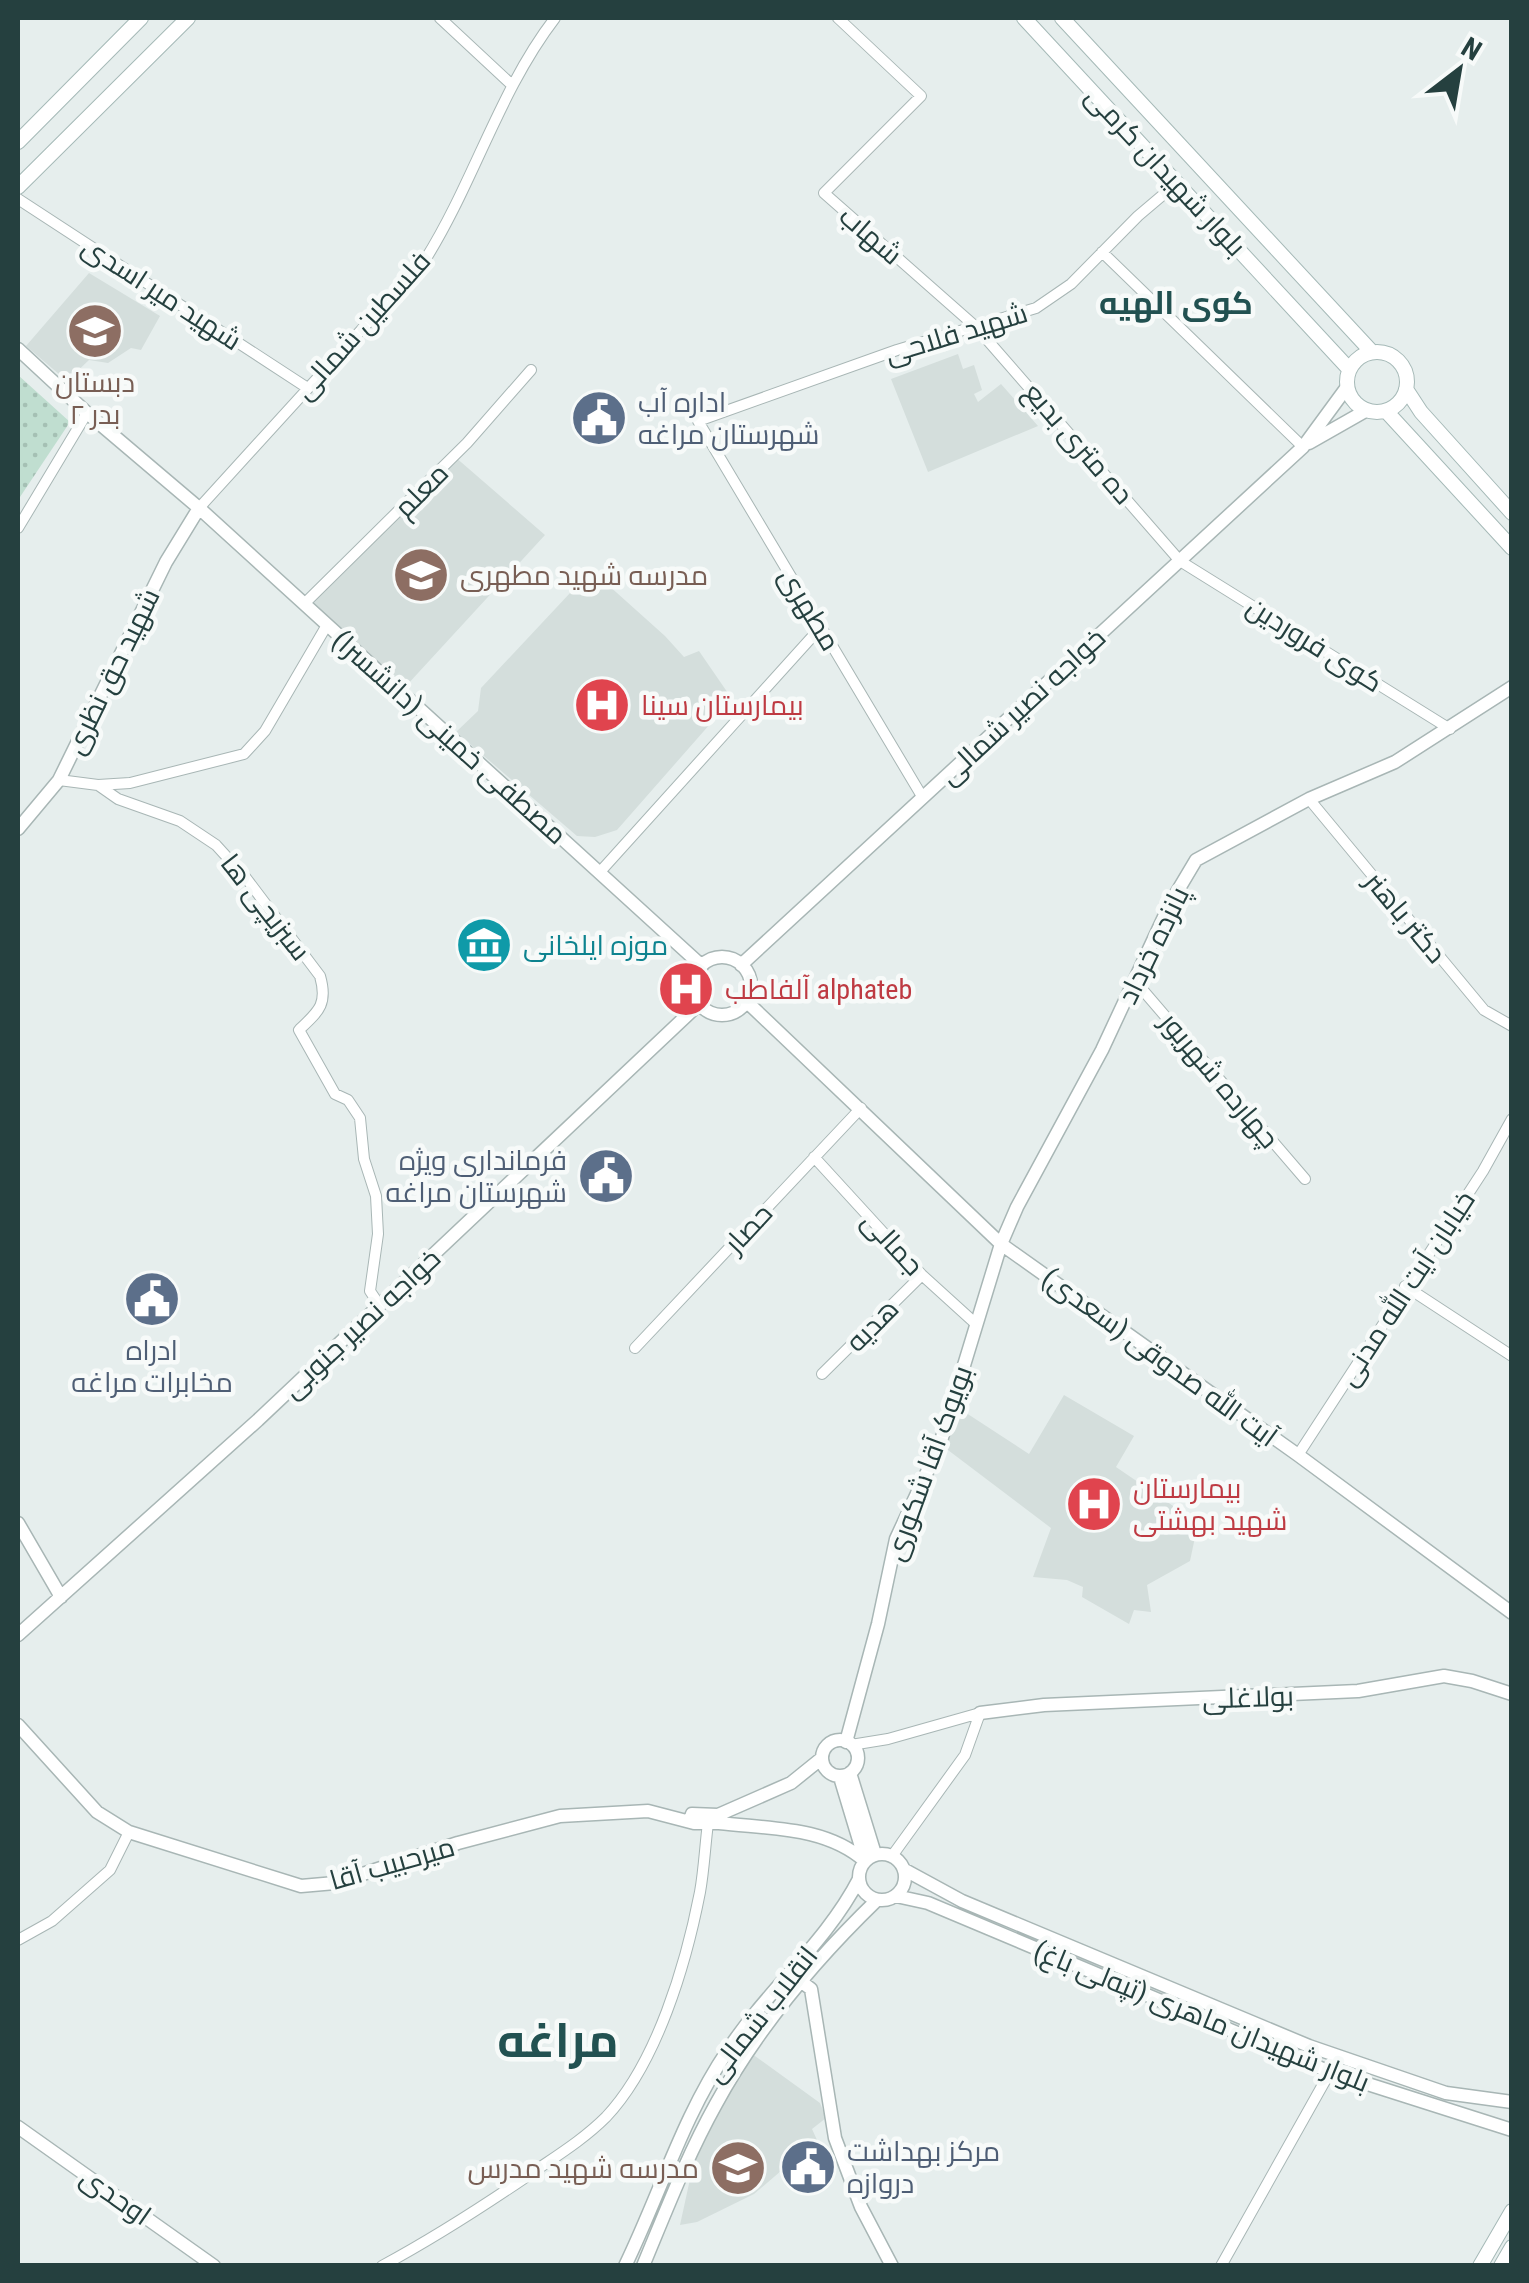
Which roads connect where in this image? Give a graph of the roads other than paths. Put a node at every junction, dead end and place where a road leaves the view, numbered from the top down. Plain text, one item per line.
1 (141, 18) edge
2 (188, 18) edge
3 (440, 18) edge
4 (555, 18) edge
5 (838, 18) edge
6 (1024, 18) edge
7 (1062, 18) edge
8 (512, 85) junction
9 (18, 142) edge
10 (1177, 182) junction
11 (18, 188) edge
12 (18, 199) edge
13 (1102, 252) junction
14 (1320, 294) junction
15 (1298, 313) junction
16 (976, 327) junction
17 (18, 349) edge
18 (1372, 352) junction
19 (1349, 369) junction
20 (531, 370) dead end
21 (306, 387) junction
22 (1347, 387) junction
23 (1406, 389) junction
24 (1367, 410) junction
25 (1386, 411) junction
26 (87, 413) junction
27 (698, 421) joint
28 (1303, 447) junction
29 (199, 508) junction
30 (1512, 513) edge
31 (18, 528) edge
32 (1512, 548) edge
33 (1180, 560) junction
34 (304, 604) junction
35 (328, 625) junction
36 (821, 627) junction
37 (1512, 687) edge
38 (1450, 729) junction
39 (59, 780) junction
40 (98, 785) junction
41 (923, 798) junction
42 (1309, 799) junction
43 (24, 810) edge
44 (18, 829) edge
45 (599, 872) junction
46 (702, 966) junction
47 (741, 966) junction
48 (1135, 982) junction
49 (746, 1001) junction
50 (699, 1004) junction
51 (1512, 1026) edge
52 (862, 1108) junction
53 (1512, 1118) edge
54 (814, 1157) junction
55 (1305, 1178) dead end
56 (1002, 1244) junction
57 (922, 1275) junction
58 (1405, 1286) junction
59 (380, 1306) junction
60 (976, 1324) junction
61 (636, 1348) dead end
62 (1512, 1356) edge
63 (822, 1374) dead end
64 (1298, 1455) junction
65 (18, 1524) edge
66 (62, 1597) junction
67 (1512, 1613) edge
68 (18, 1635) edge
69 (1512, 1694) edge
70 (980, 1712) junction
71 (18, 1726) edge
72 (849, 1743) junction
73 (822, 1758) junction
74 (845, 1775) junction
75 (706, 1820) junction
76 (129, 1832) junction
77 (892, 1856) junction
78 (870, 1858) junction
79 (905, 1870) junction
80 (859, 1879) junction
81 (896, 1896) junction
82 (877, 1900) junction
83 (18, 1940) edge
84 (803, 1983) junction
85 (1330, 2072) junction
86 (1446, 2093) junction
87 (1512, 2102) edge
88 (1439, 2108) junction
89 (1492, 2125) junction
90 (18, 2128) edge
91 (1512, 2130) edge
92 (1512, 2144) edge
93 (1512, 2211) edge
94 (1512, 2248) edge
95 (214, 2266) edge
96 (382, 2266) edge
97 (625, 2266) edge
98 (643, 2266) edge
99 (892, 2266) edge
100 (1221, 2266) edge
101 (1480, 2266) edge
102 (1501, 2266) edge

1 - 9 main road
2 - 11 main road
3 - 8 street
4 - 8 street, فلسطین شمالی
5 - 16 street, شهاب
6 - 10 main road, بلوار شهیدان کرمی
7 - 14 main road, بلوار شهیدان کرمی
8 - 21 street, فلسطین شمالی
10 - 13 street, شهید فلاحی
10 - 15 main road, بلوار شهیدان کرمی
12 - 21 street, شهید میر اسدی
13 - 16 street, شهید فلاحی
13 - 28 street
14 - 15 main road
14 - 18 main road, بلوار شهیدان کرمی
15 - 19 main road, بلوار شهیدان کرمی
16 - 27 street, شهید فلاحی
16 - 33 street, ده متری بدیع
17 - 26 street, مصطفی خمینی (دانشسرا)
18 - 19 main road
18 - 23 main road
19 - 22 main road
20 - 34 street, معلم
21 - 29 street, فلسطین شمالی
22 - 24 main road
22 - 28 street
23 - 25 main road
23 - 30 main road
24 - 25 main road
24 - 28 street
25 - 32 main road
26 - 29 street, مصطفی خمینی (دانشسرا)
26 - 31 street
27 - 36 street, مطهری
28 - 33 street, خواجه نصیر شمالی
29 - 34 street, مصطفی خمینی (دانشسرا)
29 - 39 street, شهید حق نظری
33 - 38 street, کوی فروردین
33 - 41 street, خواجه نصیر شمالی
34 - 35 street, مصطفی خمینی (دانشسرا)
35 - 40 street
35 - 45 street, مصطفی خمینی (دانشسرا)
36 - 41 street, مطهری
36 - 45 street
37 - 38 street, پانزده خرداد
38 - 42 street, پانزده خرداد
39 - 40 street
39 - 43 street, شهید حق نظری
40 - 59 street, سبزیچی ها
41 - 47 street, خواجه نصیر شمالی
42 - 48 street, پانزده خرداد
42 - 51 street, دکتر باهنر
43 - 44 street, شهید حق نظری
45 - 46 street, مصطفی خمینی (دانشسرا)
46 - 47 street
46 - 50 street
47 - 49 street
48 - 55 street, چهارده شهریور
48 - 56 street, پانزده خرداد
49 - 50 street
49 - 52 street, آیت الله صدوقی (سعدی)
50 - 59 street, خواجه نصیر جنوبی
52 - 54 street, حصار
52 - 56 street, آیت الله صدوقی (سعدی)
53 - 58 street, خیابان آیت الله مدنی
54 - 57 street, جمالی
54 - 61 street, حصار
56 - 60 street, بویوک آقا شکوری
56 - 64 street, آیت الله صدوقی (سعدی)
57 - 60 street, جمالی
57 - 63 street, هدیه
58 - 62 street
58 - 64 street, خیابان آیت الله مدنی
59 - 66 street, خواجه نصیر جنوبی
60 - 72 street, بویوک آقا شکوری
64 - 67 street, آیت الله صدوقی (سعدی)
65 - 66 street
66 - 68 street, خواجه نصیر جنوبی
69 - 70 street, بولاغلی
70 - 72 street, بولاغلی
70 - 77 street
71 - 76 street, میرحبیب آقا
72 - 73 street
72 - 74 street
73 - 74 street
73 - 75 street
74 - 78 street
75 - 76 street, میرحبیب آقا
75 - 78 street, میرحبیب آقا
75 - 96 street
76 - 83 street
77 - 78 street
77 - 79 street
78 - 80 street
79 - 81 street
79 - 86 street, بلوار شهیدان ماهری (تپه‌لی باغ)
80 - 82 street
80 - 97 street, انقلاب شمالی
81 - 82 street
81 - 85 street, بلوار شهیدان ماهری (تپه‌لی باغ)
82 - 84 street, انقلاب شمالی
84 - 98 street, انقلاب شمالی
84 - 99 street
85 - 88 street, بلوار شهیدان ماهری (تپه‌لی باغ)
85 - 100 street
86 - 87 street, بلوار شهیدان ماهری (تپه‌لی باغ)
86 - 88 street
88 - 89 street, بلوار شهیدان ماهری (تپه‌لی باغ)
89 - 91 street, بلوار شهیدان ماهری (تپه‌لی باغ)
89 - 92 street
90 - 95 street, اوحدی
93 - 101 main road
94 - 102 main road

